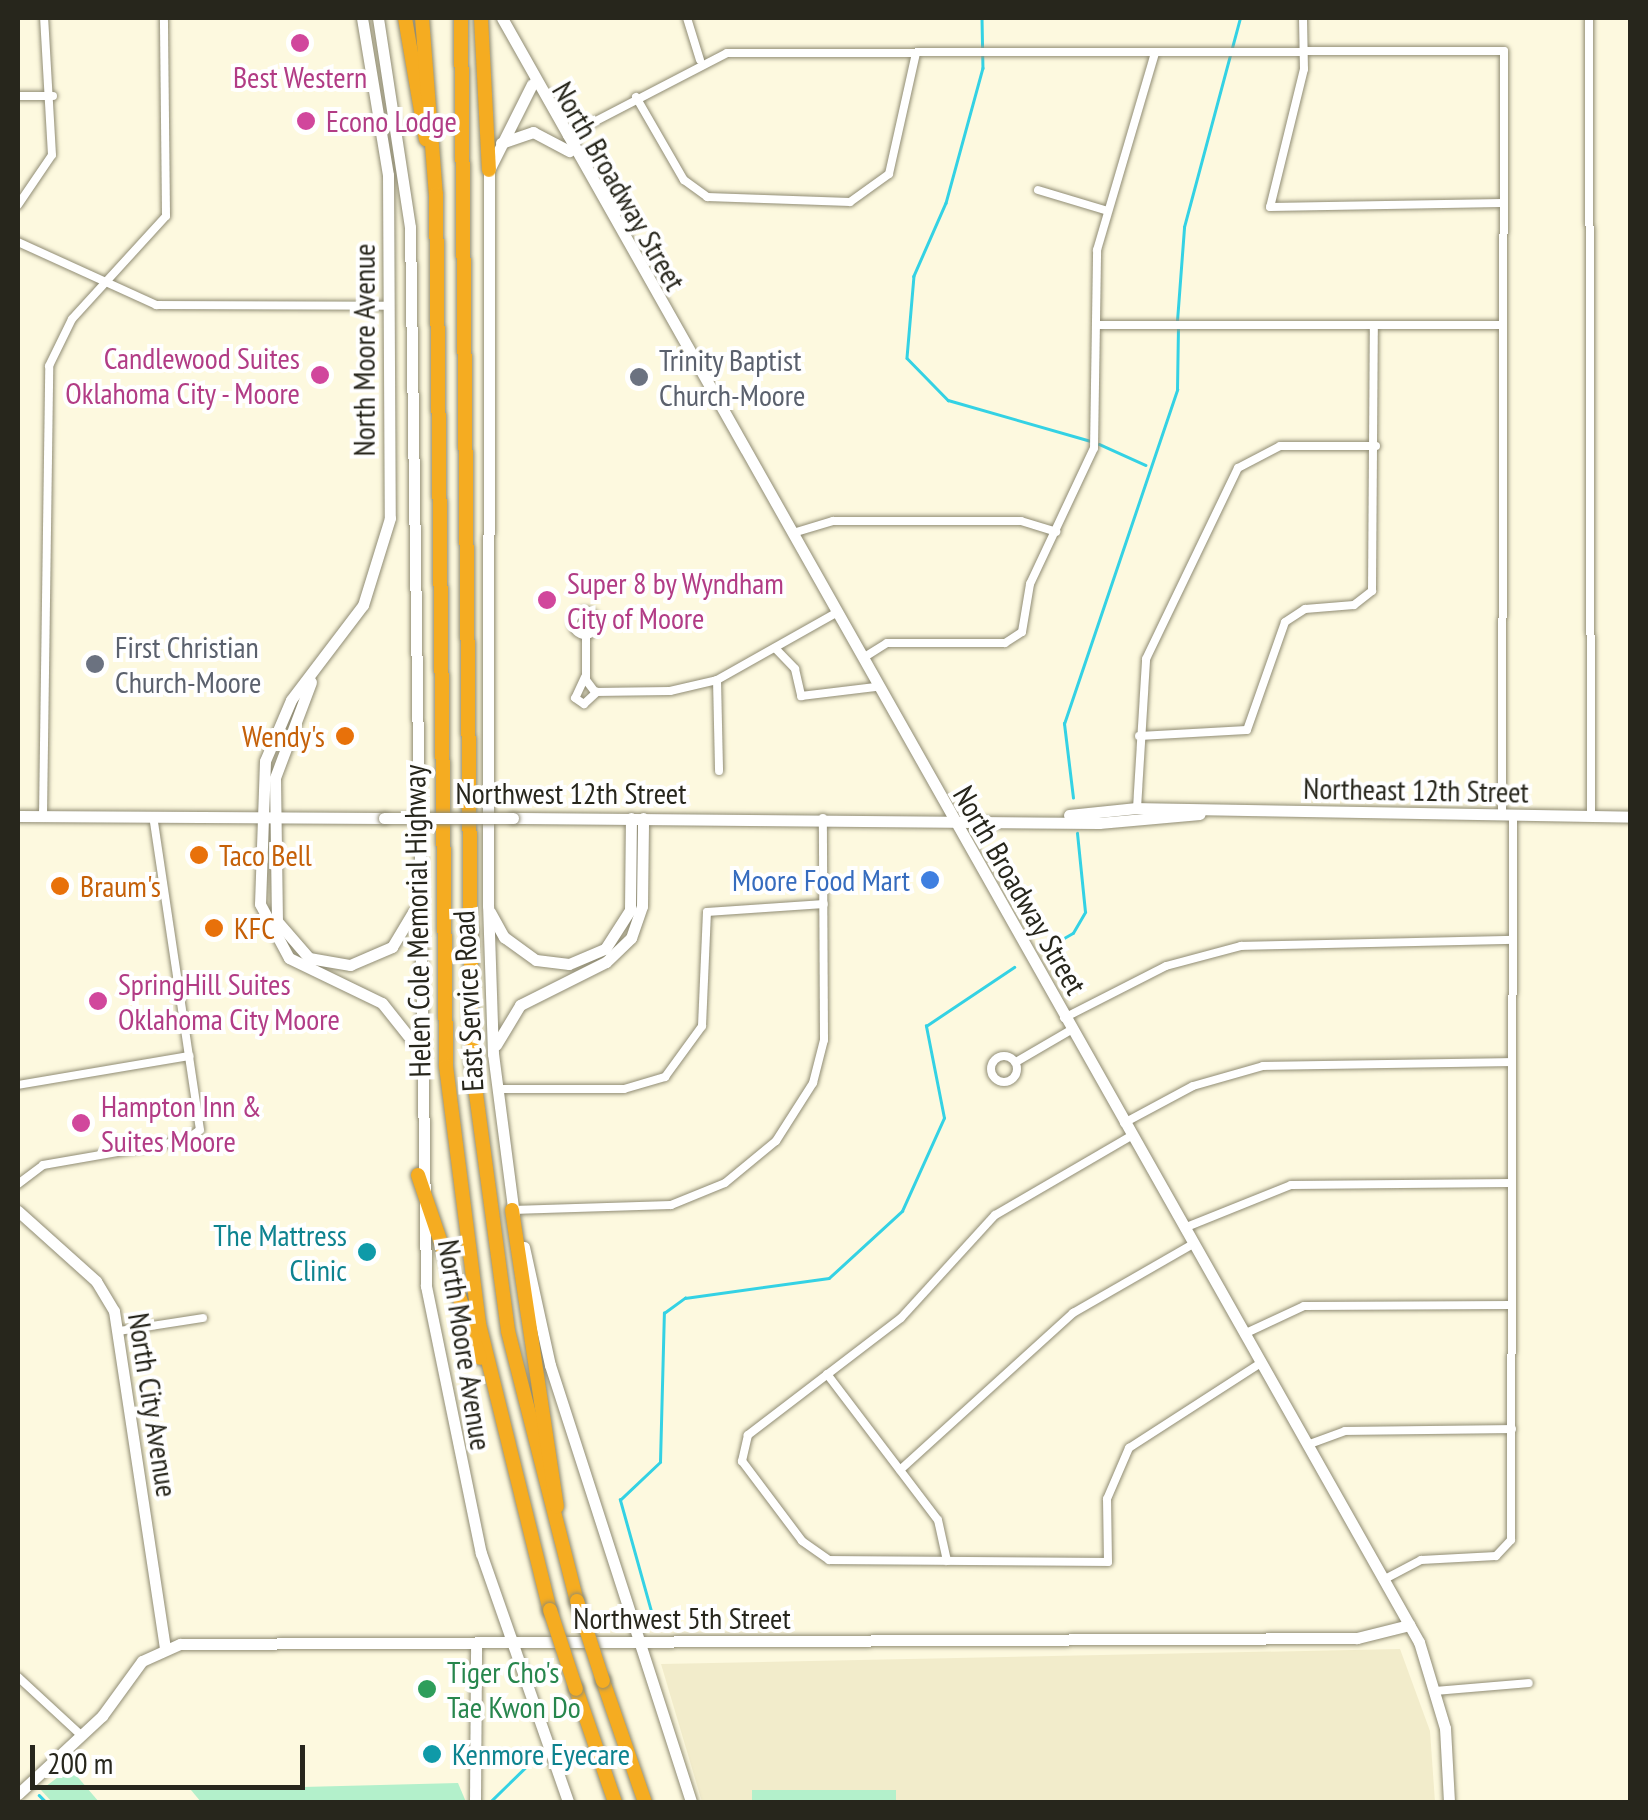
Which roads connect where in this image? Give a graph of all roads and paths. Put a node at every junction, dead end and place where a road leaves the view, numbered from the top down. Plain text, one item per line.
1 (44, 18) edge
2 (164, 18) edge
3 (362, 18) edge
4 (378, 18) edge
5 (405, 18) edge
6 (422, 18) edge
7 (461, 18) edge
8 (481, 18) edge
9 (502, 18) edge
10 (686, 18) edge
11 (1303, 18) edge
12 (1589, 18) edge
13 (916, 53) junction
14 (1154, 53) junction
15 (1304, 53) junction
16 (700, 60) junction
17 (532, 84) junction
18 (18, 96) edge
19 (53, 96) junction
20 (636, 97) junction
21 (564, 138) junction
22 (498, 146) junction
23 (572, 154) junction
24 (490, 170) junction
25 (1038, 190) dead end
26 (436, 194) junction
27 (1502, 203) junction
28 (18, 205) edge
29 (1108, 212) junction
30 (18, 242) edge
31 (104, 284) junction
32 (389, 306) junction
33 (1374, 324) junction
34 (1097, 325) junction
35 (1503, 325) junction
36 (1376, 446) junction
37 (1056, 532) junction
38 (789, 535) junction
39 (834, 614) junction
40 (586, 636) dead end
41 (775, 648) junction
42 (860, 660) junction
43 (585, 677) junction
44 (716, 680) junction
45 (875, 687) junction
46 (597, 692) junction
47 (1139, 736) junction
48 (718, 772) dead end
49 (1137, 808) junction
50 (1200, 814) junction
51 (18, 816) edge
52 (43, 816) junction
53 (1065, 816) junction
54 (1508, 816) junction
55 (1630, 816) edge
56 (153, 817) junction
57 (1591, 817) junction
58 (267, 818) junction
59 (637, 818) junction
60 (823, 818) junction
61 (950, 818) junction
62 (1142, 822) junction
63 (824, 904) junction
64 (488, 906) junction
65 (415, 908) junction
66 (1512, 940) junction
67 (1064, 1018) junction
68 (1071, 1030) junction
69 (416, 1048) junction
70 (493, 1054) junction
71 (190, 1056) junction
72 (1016, 1062) dead end
73 (1511, 1062) junction
74 (18, 1084) edge
75 (496, 1089) junction
76 (1124, 1122) junction
77 (1131, 1136) junction
78 (418, 1175) junction
79 (1512, 1183) junction
80 (18, 1184) edge
81 (18, 1210) edge
82 (512, 1210) junction
83 (1184, 1228) junction
84 (1193, 1244) junction
85 (1512, 1305) junction
86 (203, 1318) dead end
87 (119, 1331) junction
88 (1244, 1334) junction
89 (565, 1362) dead end
90 (1261, 1364) junction
91 (550, 1365) junction
92 (488, 1374) junction
93 (827, 1374) junction
94 (1512, 1429) junction
95 (1308, 1445) junction
96 (900, 1470) junction
97 (558, 1537) junction
98 (947, 1561) junction
99 (1384, 1580) junction
100 (1409, 1625) junction
101 (476, 1644) junction
102 (511, 1644) junction
103 (644, 1645) junction
104 (165, 1647) junction
105 (18, 1677) edge
106 (1529, 1683) dead end
107 (1436, 1691) junction
108 (82, 1736) junction
109 (18, 1794) edge
110 (476, 1798) edge
111 (568, 1802) edge
112 (615, 1802) edge
113 (645, 1802) edge
114 (691, 1802) edge
115 (1449, 1802) edge

1 - 19 street
2 - 31 street
3 - 32 main road, North Moore Avenue
4 - 65 main road, North Moore Avenue
5 - 26 highway
6 - 26 highway, Helen Cole Memorial Highway
7 - 97 highway, Helen Cole Memorial Highway
8 - 24 highway
9 - 17 main road, North Broadway Street
10 - 16 street
11 - 15 street
12 - 57 street
13 - 14 street
13 - 16 street
13 - 20 street
14 - 15 street
14 - 29 street
15 - 27 street
15 - 27 street
16 - 20 street
17 - 21 main road, North Broadway Street
17 - 22 main road, East Service Road
18 - 19 street
19 - 28 street
20 - 21 street
21 - 23 main road, North Broadway Street
22 - 23 main road
22 - 24 main road, East Service Road
23 - 38 main road, North Broadway Street
24 - 64 main road, East Service Road
25 - 29 street
26 - 92 highway, Helen Cole Memorial Highway
27 - 35 street
29 - 34 street
30 - 31 street
31 - 32 street
31 - 52 street
32 - 58 main road, North Moore Avenue
33 - 34 street
33 - 35 street
33 - 36 street
34 - 37 street
35 - 54 street
36 - 47 street
36 - 47 street
37 - 38 street
37 - 42 street
38 - 39 main road, North Broadway Street
39 - 41 street
39 - 42 main road, North Broadway Street
40 - 43 street
41 - 44 street
41 - 45 street
42 - 45 main road, North Broadway Street
43 - 46 street
43 - 46 street
44 - 46 street
44 - 48 street
45 - 61 main road, North Broadway Street
47 - 49 street
49 - 50 main road, Northeast 12th Street
49 - 53 main road, Northeast 12th Street
49 - 62 main road
50 - 54 main road, Northeast 12th Street
50 - 62 main road, Northeast 12th Street
51 - 52 main road, Northwest 12th Street
52 - 56 main road, Northwest 12th Street
53 - 61 main road, Northwest 12th Street
53 - 62 main road, Northeast 12th Street
54 - 57 main road, Northeast 12th Street
54 - 66 street
55 - 57 main road, Northeast 12th Street
56 - 58 main road, Northwest 12th Street
56 - 71 street
58 - 59 main road, Northwest 12th Street, bridge
58 - 65 main road
58 - 69 main road
59 - 60 main road, Northwest 12th Street
59 - 64 main road
59 - 70 main road
60 - 61 main road, Northwest 12th Street
60 - 63 street
61 - 67 main road, North Broadway Street
63 - 75 street
63 - 82 street
64 - 70 main road, East Service Road
65 - 69 main road, North Moore Avenue
66 - 67 street
66 - 73 street
67 - 68 main road, North Broadway Street
68 - 72 street
68 - 76 main road, North Broadway Street
69 - 78 main road, North Moore Avenue
70 - 75 main road, East Service Road
71 - 74 street
71 - 80 street
73 - 76 street
73 - 79 street
75 - 82 main road, East Service Road
76 - 77 main road, North Broadway Street
77 - 83 main road, North Broadway Street
77 - 93 street
78 - 92 highway
78 - 102 main road, North Moore Avenue
79 - 83 street
79 - 85 street
81 - 87 main road, North City Avenue
82 - 91 main road, East Service Road
82 - 97 highway
83 - 84 main road, North Broadway Street
84 - 88 main road, North Broadway Street
84 - 96 street
85 - 88 street
85 - 94 street
86 - 87 street
87 - 104 main road, North City Avenue
88 - 90 main road, North Broadway Street
89 - 91 street
90 - 95 main road, North Broadway Street
90 - 98 street
91 - 103 main road, East Service Road
92 - 112 highway, Helen Cole Memorial Highway, bridge
93 - 96 street
93 - 98 street
94 - 95 street
94 - 99 street
95 - 99 main road, North Broadway Street
96 - 98 street
97 - 113 highway, Helen Cole Memorial Highway, bridge
99 - 100 main road, North Broadway Street
100 - 103 main road, Northwest 5th Street
100 - 107 main road, North Broadway Street
101 - 102 main road, Northwest 5th Street
101 - 104 main road, Northwest 5th Street
101 - 110 main road
102 - 103 main road, Northwest 5th Street
102 - 111 main road, North Moore Avenue
103 - 114 main road, East Service Road
104 - 108 main road
105 - 108 street
106 - 107 street
107 - 115 main road, North Broadway Street
108 - 109 main road

